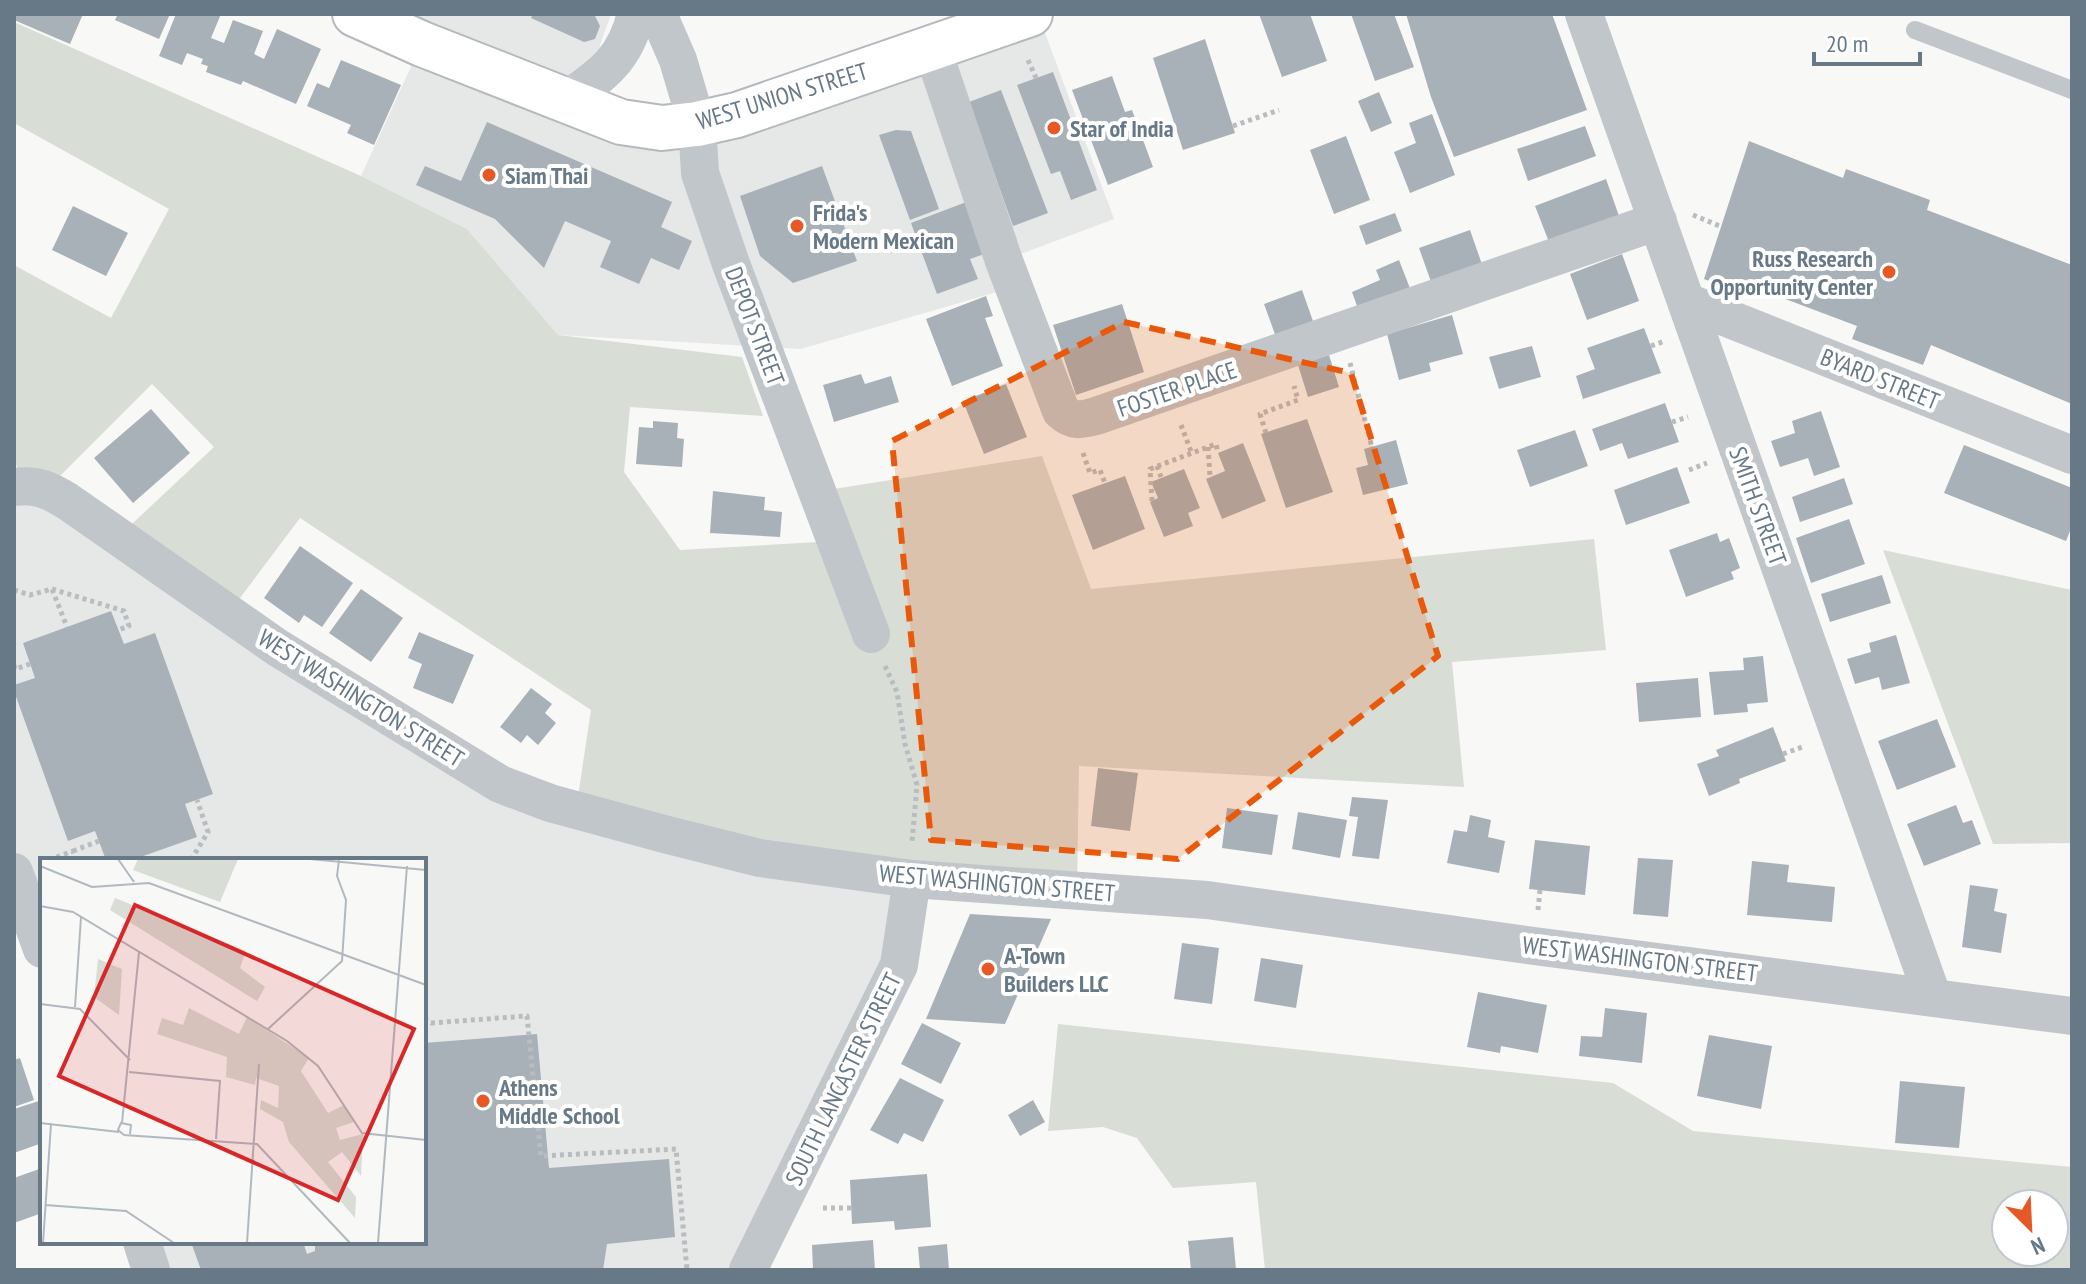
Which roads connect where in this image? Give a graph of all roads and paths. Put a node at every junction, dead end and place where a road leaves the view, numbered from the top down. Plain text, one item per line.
1 (355, 14) edge
2 (636, 14) edge
3 (658, 14) edge
4 (1030, 14) edge
5 (1584, 14) edge
6 (1915, 30) dead end
7 (932, 48) junction
8 (1028, 60) dead end
9 (1036, 78) dead end
10 (2072, 90) edge
11 (565, 101) junction
12 (1279, 110) dead end
13 (697, 124) junction
14 (1233, 126) dead end
15 (1676, 218) junction
16 (1722, 227) dead end
17 (1687, 302) junction
18 (1346, 357) dead end
19 (1291, 378) dead end
20 (1178, 417) dead end
21 (1266, 433) dead end
22 (1208, 447) junction
23 (1372, 447) dead end
24 (1081, 450) dead end
25 (1218, 453) dead end
26 (1192, 454) junction
27 (2072, 455) edge
28 (1157, 466) junction
29 (1161, 477) dead end
30 (1210, 477) dead end
31 (1105, 483) dead end
32 (14, 487) edge
33 (1152, 501) dead end
34 (52, 589) junction
35 (14, 591) edge
36 (67, 627) dead end
37 (118, 630) dead end
38 (871, 634) joint
39 (30, 664) dead end
40 (14, 665) edge
41 (197, 800) dead end
42 (99, 841) dead end
43 (73, 851) junction
44 (54, 858) edge
45 (75, 858) edge
46 (192, 858) edge
47 (912, 864) junction
48 (14, 872) edge
49 (1540, 890) dead end
50 (1539, 907) dead end
51 (40, 944) edge
52 (1933, 998) junction
53 (2072, 1016) edge
54 (426, 1020) edge
55 (823, 1208) dead end
56 (851, 1208) dead end
57 (143, 1244) edge
58 (151, 1270) edge
59 (687, 1270) edge
60 (748, 1270) edge

1 - 11 main road, WEST UNION STREET
2 - 11 street
3 - 13 street, DEPOT STREET
4 - 7 main road, WEST UNION STREET
5 - 15 street, SMITH STREET
6 - 10 lane
7 - 13 main road, WEST UNION STREET
7 - 15 street, FOSTER PLACE
8 - 9 path
11 - 13 main road, WEST UNION STREET
12 - 14 path
13 - 38 street, DEPOT STREET
15 - 16 path
15 - 17 street, SMITH STREET
17 - 27 street, BYARD STREET
17 - 52 street, SMITH STREET
18 - 23 path
19 - 21 path
20 - 26 path
22 - 25 path
22 - 26 path
22 - 30 path
24 - 31 path
26 - 28 path
28 - 29 path
28 - 33 path
32 - 47 street, WEST WASHINGTON STREET
34 - 35 path
34 - 36 path
34 - 37 path
38 - 47 path
39 - 40 path
41 - 46 path
42 - 43 path
43 - 44 path
43 - 45 path
47 - 52 street, WEST WASHINGTON STREET
47 - 60 street, SOUTH LANCASTER STREET
48 - 51 street
49 - 50 path
52 - 53 street, WEST WASHINGTON STREET
54 - 59 path
55 - 56 path
57 - 58 street

